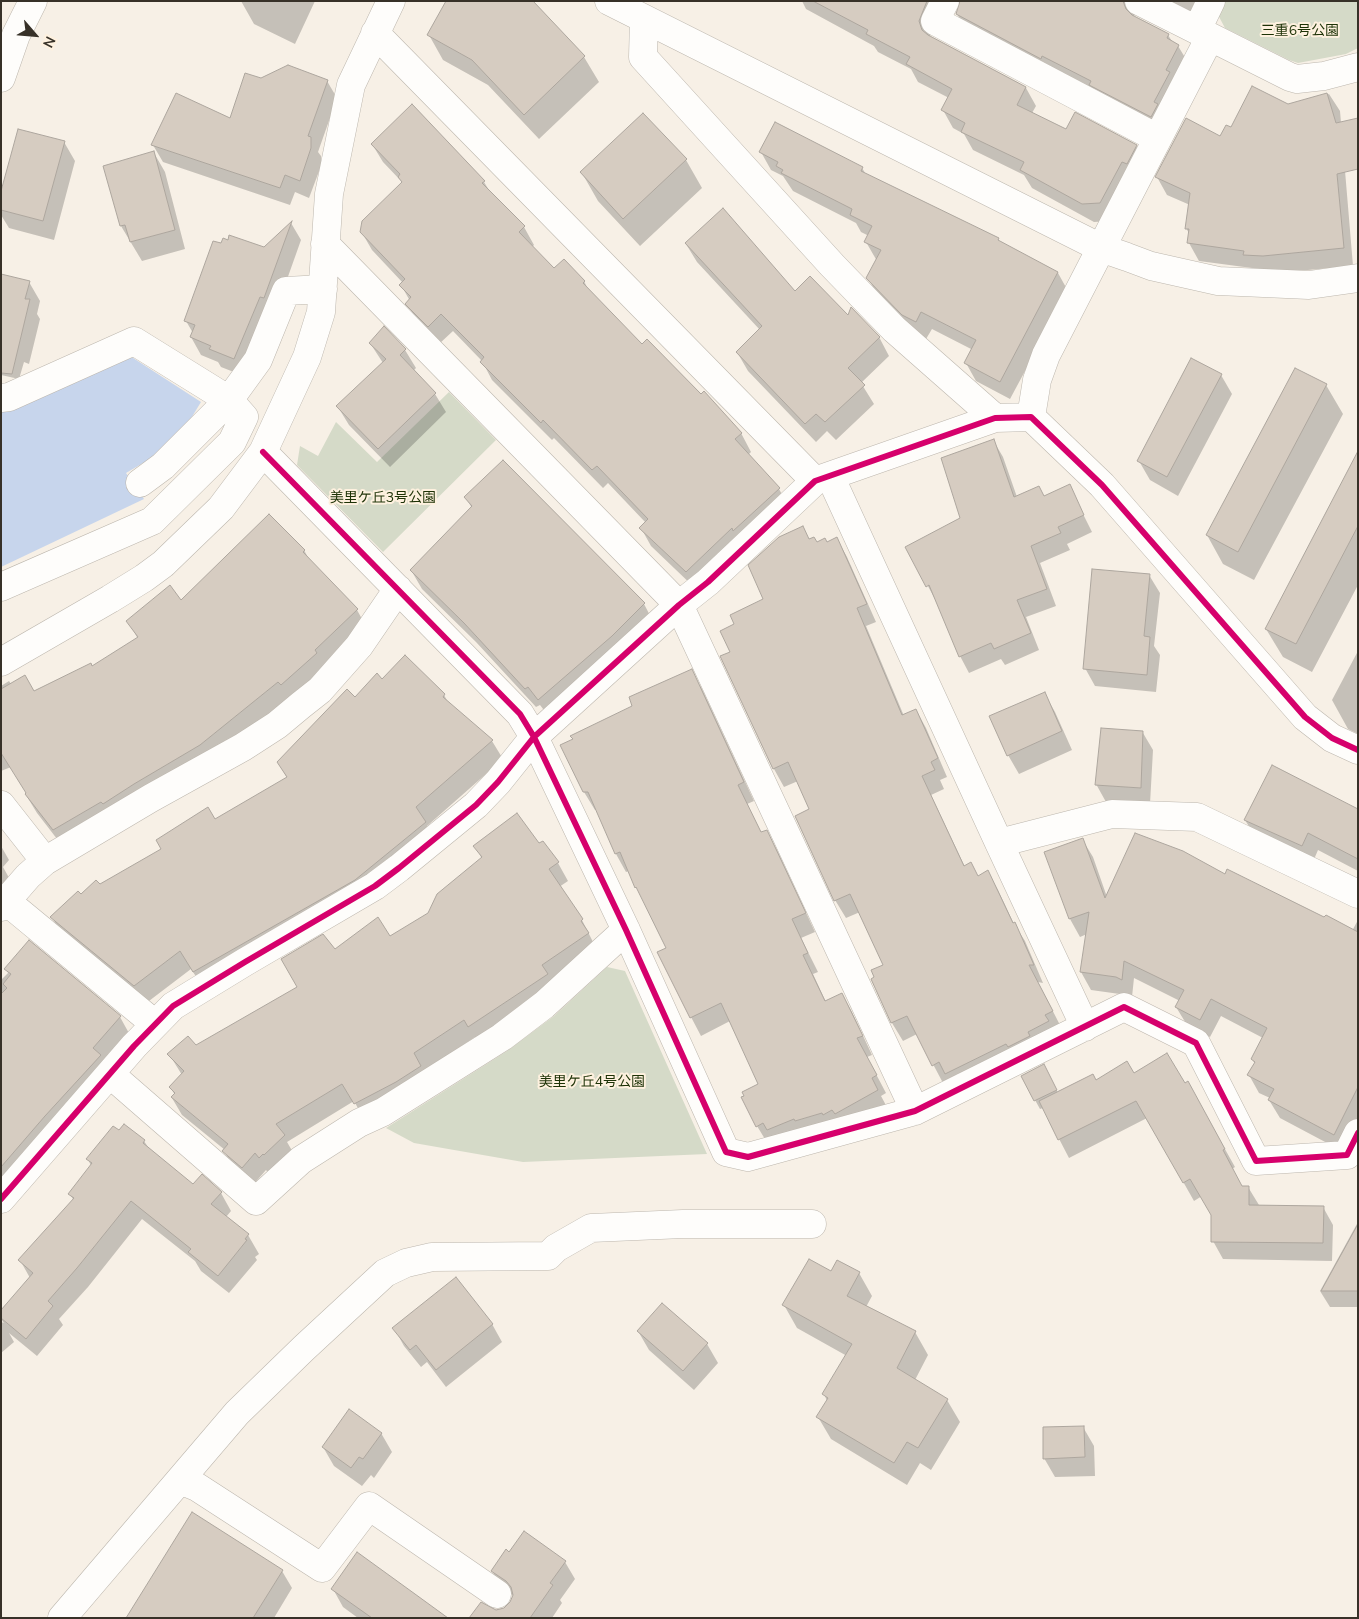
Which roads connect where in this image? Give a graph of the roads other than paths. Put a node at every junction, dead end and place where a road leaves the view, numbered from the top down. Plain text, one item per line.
1 (33, 1) edge
2 (392, 1) edge
3 (609, 1) edge
4 (945, 1) edge
5 (1139, 1) edge
6 (1211, 1) edge
7 (644, 19) junction
8 (375, 33) junction
9 (1203, 34) junction
10 (1358, 67) edge
11 (1, 78) edge
12 (1157, 138) junction
13 (325, 244) junction
14 (1101, 248) junction
15 (1358, 278) edge
16 (323, 289) junction
17 (1, 398) edge
18 (229, 400) junction
19 (1031, 417) junction
20 (995, 418) junction
21 (263, 452) junction
22 (823, 478) junction
23 (140, 483) dead end
24 (1, 587) edge
25 (398, 589) junction
26 (679, 605) junction
27 (1, 662) edge
28 (534, 737) junction
29 (1358, 750) edge
30 (1, 805) edge
31 (999, 843) junction
32 (46, 861) junction
33 (1358, 894) edge
34 (4, 904) edge
35 (626, 930) junction
36 (155, 1024) junction
37 (1085, 1027) junction
38 (110, 1074) junction
39 (915, 1111) junction
40 (1358, 1133) edge
41 (1, 1199) edge
42 (812, 1224) dead end
43 (180, 1480) junction
44 (497, 1594) dead end
45 (62, 1618) edge

1 - 11 street
2 - 8 street
3 - 7 street
4 - 12 street
5 - 9 street
6 - 9 street
7 - 14 street
7 - 20 street
8 - 13 street
8 - 22 street
9 - 10 street
9 - 12 street
12 - 14 street
13 - 16 street
13 - 26 street
14 - 15 street
14 - 19 street
16 - 18 street
16 - 21 street
17 - 18 street
18 - 23 street
18 - 24 street
19 - 20 street
19 - 29 street
20 - 22 street
21 - 25 street
21 - 27 street
22 - 26 street
22 - 31 street
25 - 28 street
25 - 32 street
26 - 28 street
26 - 39 street
28 - 35 street
28 - 36 street
30 - 32 street
31 - 33 street
31 - 37 street
32 - 34 street
34 - 36 street
35 - 38 street
35 - 39 street
36 - 38 street
37 - 39 street
37 - 40 street
38 - 41 street
42 - 43 street
43 - 44 street
43 - 45 street

